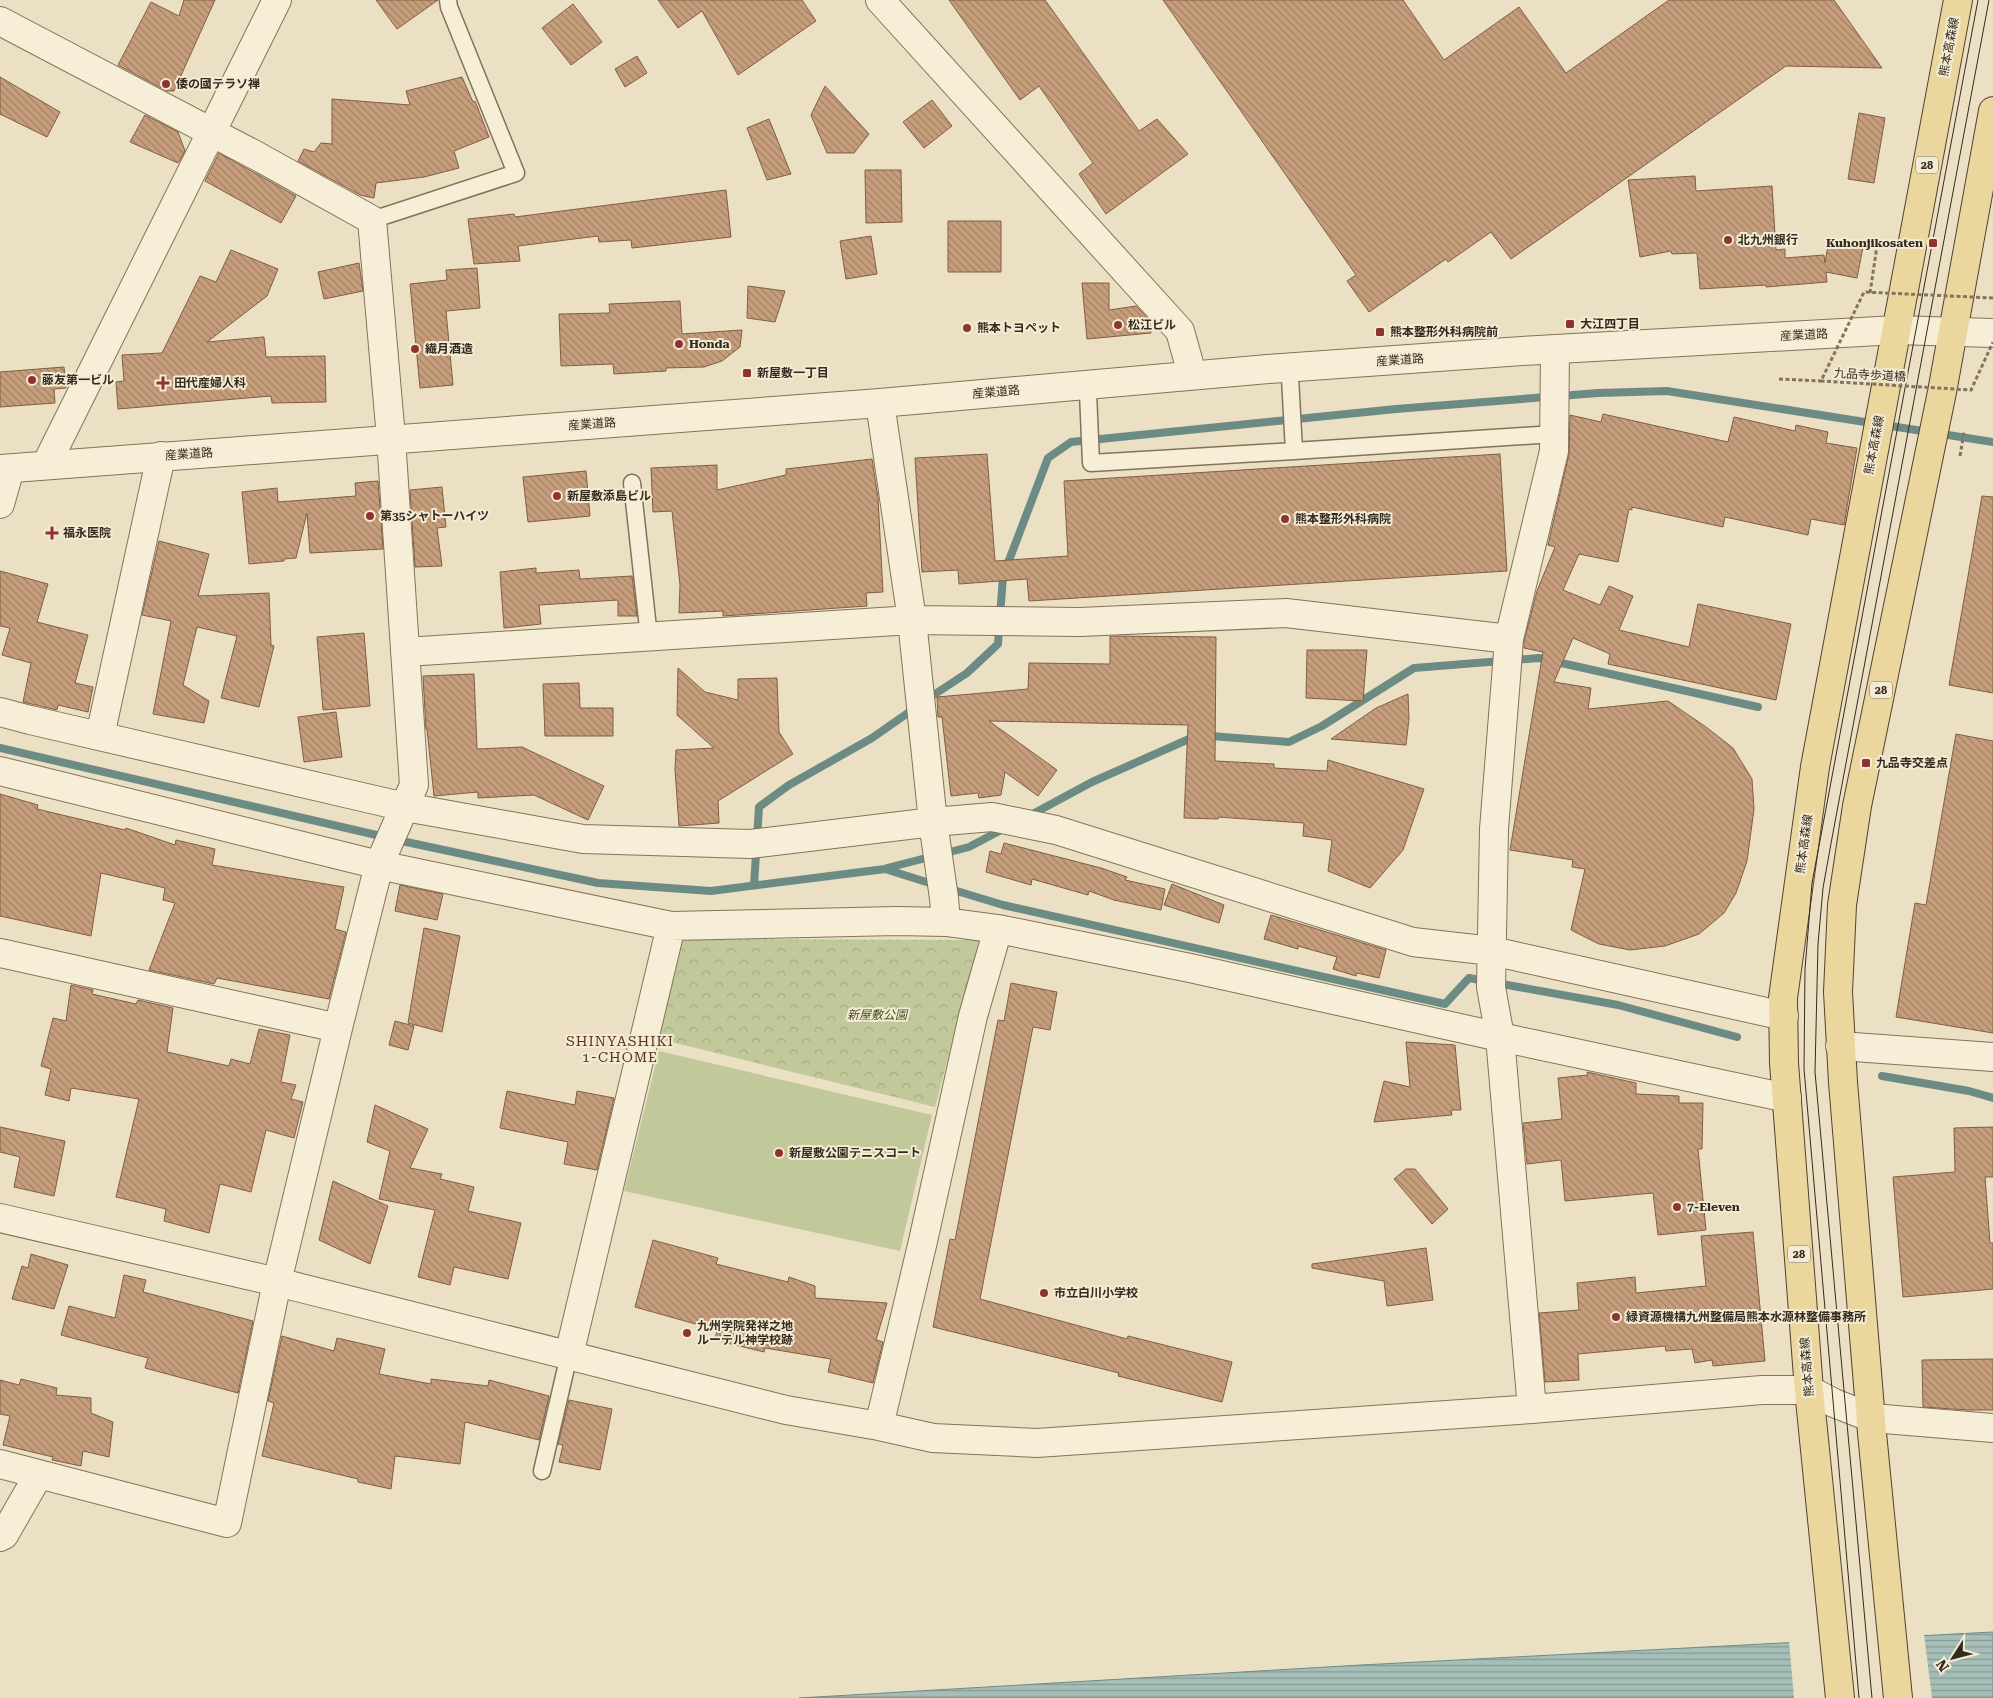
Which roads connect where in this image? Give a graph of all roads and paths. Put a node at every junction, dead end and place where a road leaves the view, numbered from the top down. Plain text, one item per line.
1 (277, 0) edge
2 (448, 0) edge
3 (880, 0) edge
4 (1958, 0) edge
5 (0, 21) edge
6 (1993, 111) edge
7 (210, 132) junction
8 (372, 220) junction
9 (1877, 246) dead end
10 (1870, 293) junction
11 (1993, 298) edge
12 (1896, 330) junction
13 (1954, 331) junction
14 (1993, 333) edge
15 (1993, 342) edge
16 (1555, 349) junction
17 (1192, 374) junction
18 (1290, 377) dead end
19 (1779, 379) dead end
20 (1821, 381) junction
21 (1088, 392) dead end
22 (880, 402) junction
23 (1554, 434) junction
24 (391, 438) junction
25 (1294, 452) junction
26 (161, 456) junction
27 (46, 465) junction
28 (5, 469) edge
29 (632, 482) dead end
30 (0, 504) edge
31 (912, 620) junction
32 (649, 637) junction
33 (1509, 641) junction
34 (405, 652) junction
35 (0, 712) edge
36 (100, 736) junction
37 (0, 771) edge
38 (402, 815) junction
39 (934, 830) junction
40 (382, 860) junction
41 (945, 910) junction
42 (671, 926) junction
43 (998, 928) junction
44 (0, 953) edge
45 (1492, 967) junction
46 (1784, 1025) junction
47 (338, 1028) junction
48 (1500, 1037) junction
49 (1841, 1049) junction
50 (1993, 1057) edge
51 (1787, 1098) junction
52 (0, 1218) edge
53 (277, 1282) junction
54 (569, 1355) junction
55 (1809, 1390) junction
56 (1532, 1409) junction
57 (1872, 1425) junction
58 (879, 1426) junction
59 (1993, 1428) edge
60 (0, 1464) edge
61 (542, 1471) dead end
62 (39, 1474) junction
63 (0, 1536) edge
64 (1840, 1698) edge
65 (1898, 1698) edge

1 - 7 street
2 - 8 lane
3 - 17 street
4 - 12 main road, 熊本高森線 / 28
5 - 7 street
6 - 13 main road, 28
7 - 8 street
7 - 27 street
8 - 24 street
9 - 10 path
10 - 11 path, bridge
10 - 20 path, 九品寺歩道橋, bridge
12 - 13 street, 産業道路
12 - 16 street, 産業道路
12 - 46 main road, 熊本高森線 / 28
13 - 14 street, 産業道路
13 - 49 main road, 28
15 - 20 path, 九品寺歩道橋, bridge
16 - 17 street, 産業道路
16 - 23 street
17 - 22 street, 産業道路
18 - 25 lane
19 - 20 path
21 - 25 lane
22 - 24 street, 産業道路
22 - 31 street
23 - 25 lane
23 - 33 street
24 - 26 street, 産業道路
24 - 34 street
26 - 27 street, 産業道路
26 - 36 street
27 - 28 street, 産業道路
28 - 30 street
29 - 32 lane
31 - 32 street
31 - 33 street
31 - 39 street
32 - 34 street
33 - 45 street
34 - 38 street
35 - 36 street
36 - 38 street
37 - 40 street
38 - 39 street
38 - 40 street
39 - 41 street
39 - 45 street
40 - 42 street
40 - 47 street
41 - 42 street
41 - 43 street
42 - 54 street
43 - 48 street
43 - 58 street
44 - 47 street
45 - 46 street
45 - 48 street
46 - 51 main road, 熊本高森線 / 28
47 - 53 street
48 - 51 street
48 - 56 street
49 - 50 street
49 - 57 main road, 28
51 - 55 main road, 熊本高森線 / 28
52 - 53 street
53 - 54 street
53 - 62 street
54 - 58 street
54 - 61 lane
55 - 56 street
55 - 57 street
55 - 64 main road, 熊本高森線 / 28
56 - 58 street
57 - 59 street
57 - 65 main road, 28
60 - 62 street
62 - 63 street

